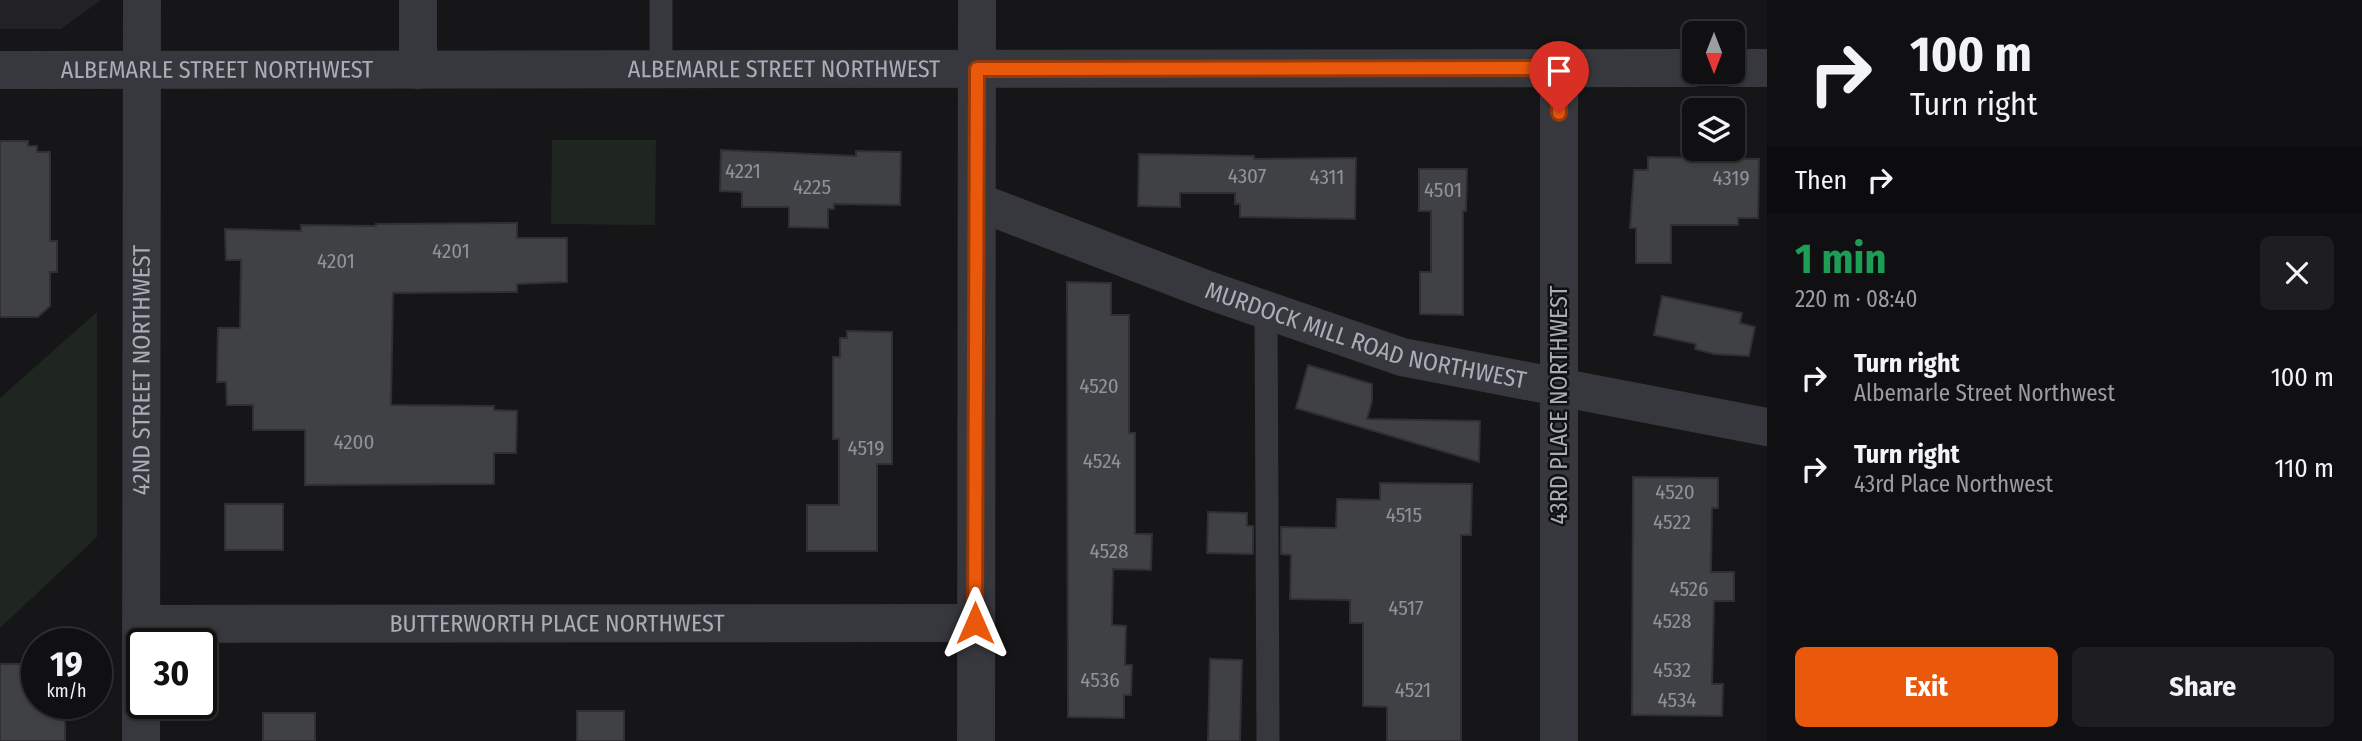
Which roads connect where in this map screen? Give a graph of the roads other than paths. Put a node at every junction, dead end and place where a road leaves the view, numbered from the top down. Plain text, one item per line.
1 (142, 0) edge
2 (418, 0) edge
3 (661, 0) edge
4 (977, 0) edge
5 (1559, 68) junction
6 (1682, 68) edge
7 (1745, 68) edge
8 (1767, 68) edge
9 (977, 69) junction
10 (0, 70) edge
11 (142, 70) junction
12 (418, 70) junction
13 (661, 70) junction
14 (978, 202) junction
15 (1266, 311) junction
16 (1560, 387) junction
17 (1767, 427) edge
18 (975, 623) junction
19 (141, 624) junction
20 (141, 741) edge
21 (976, 741) edge
22 (1268, 741) edge
23 (1559, 741) edge

1 - 11 street, 42ND STREET NORTHWEST
2 - 12 street
3 - 13 lane
4 - 9 street
5 - 6 street, ALBEMARLE STREET NORTHWEST
5 - 9 street, ALBEMARLE STREET NORTHWEST
5 - 16 street, 43RD PLACE NORTHWEST
7 - 8 street
9 - 13 street, ALBEMARLE STREET NORTHWEST
9 - 14 street
10 - 11 street, ALBEMARLE STREET NORTHWEST
11 - 12 street, ALBEMARLE STREET NORTHWEST
11 - 19 street, 42ND STREET NORTHWEST
12 - 13 street, ALBEMARLE STREET NORTHWEST
14 - 15 street, MURDOCK MILL ROAD NORTHWEST
14 - 18 street
15 - 16 street, MURDOCK MILL ROAD NORTHWEST
15 - 22 lane
16 - 17 street, MURDOCK MILL ROAD NORTHWEST
16 - 23 street, 43RD PLACE NORTHWEST
18 - 19 street, BUTTERWORTH PLACE NORTHWEST
18 - 21 street
19 - 20 street, 42ND STREET NORTHWEST

